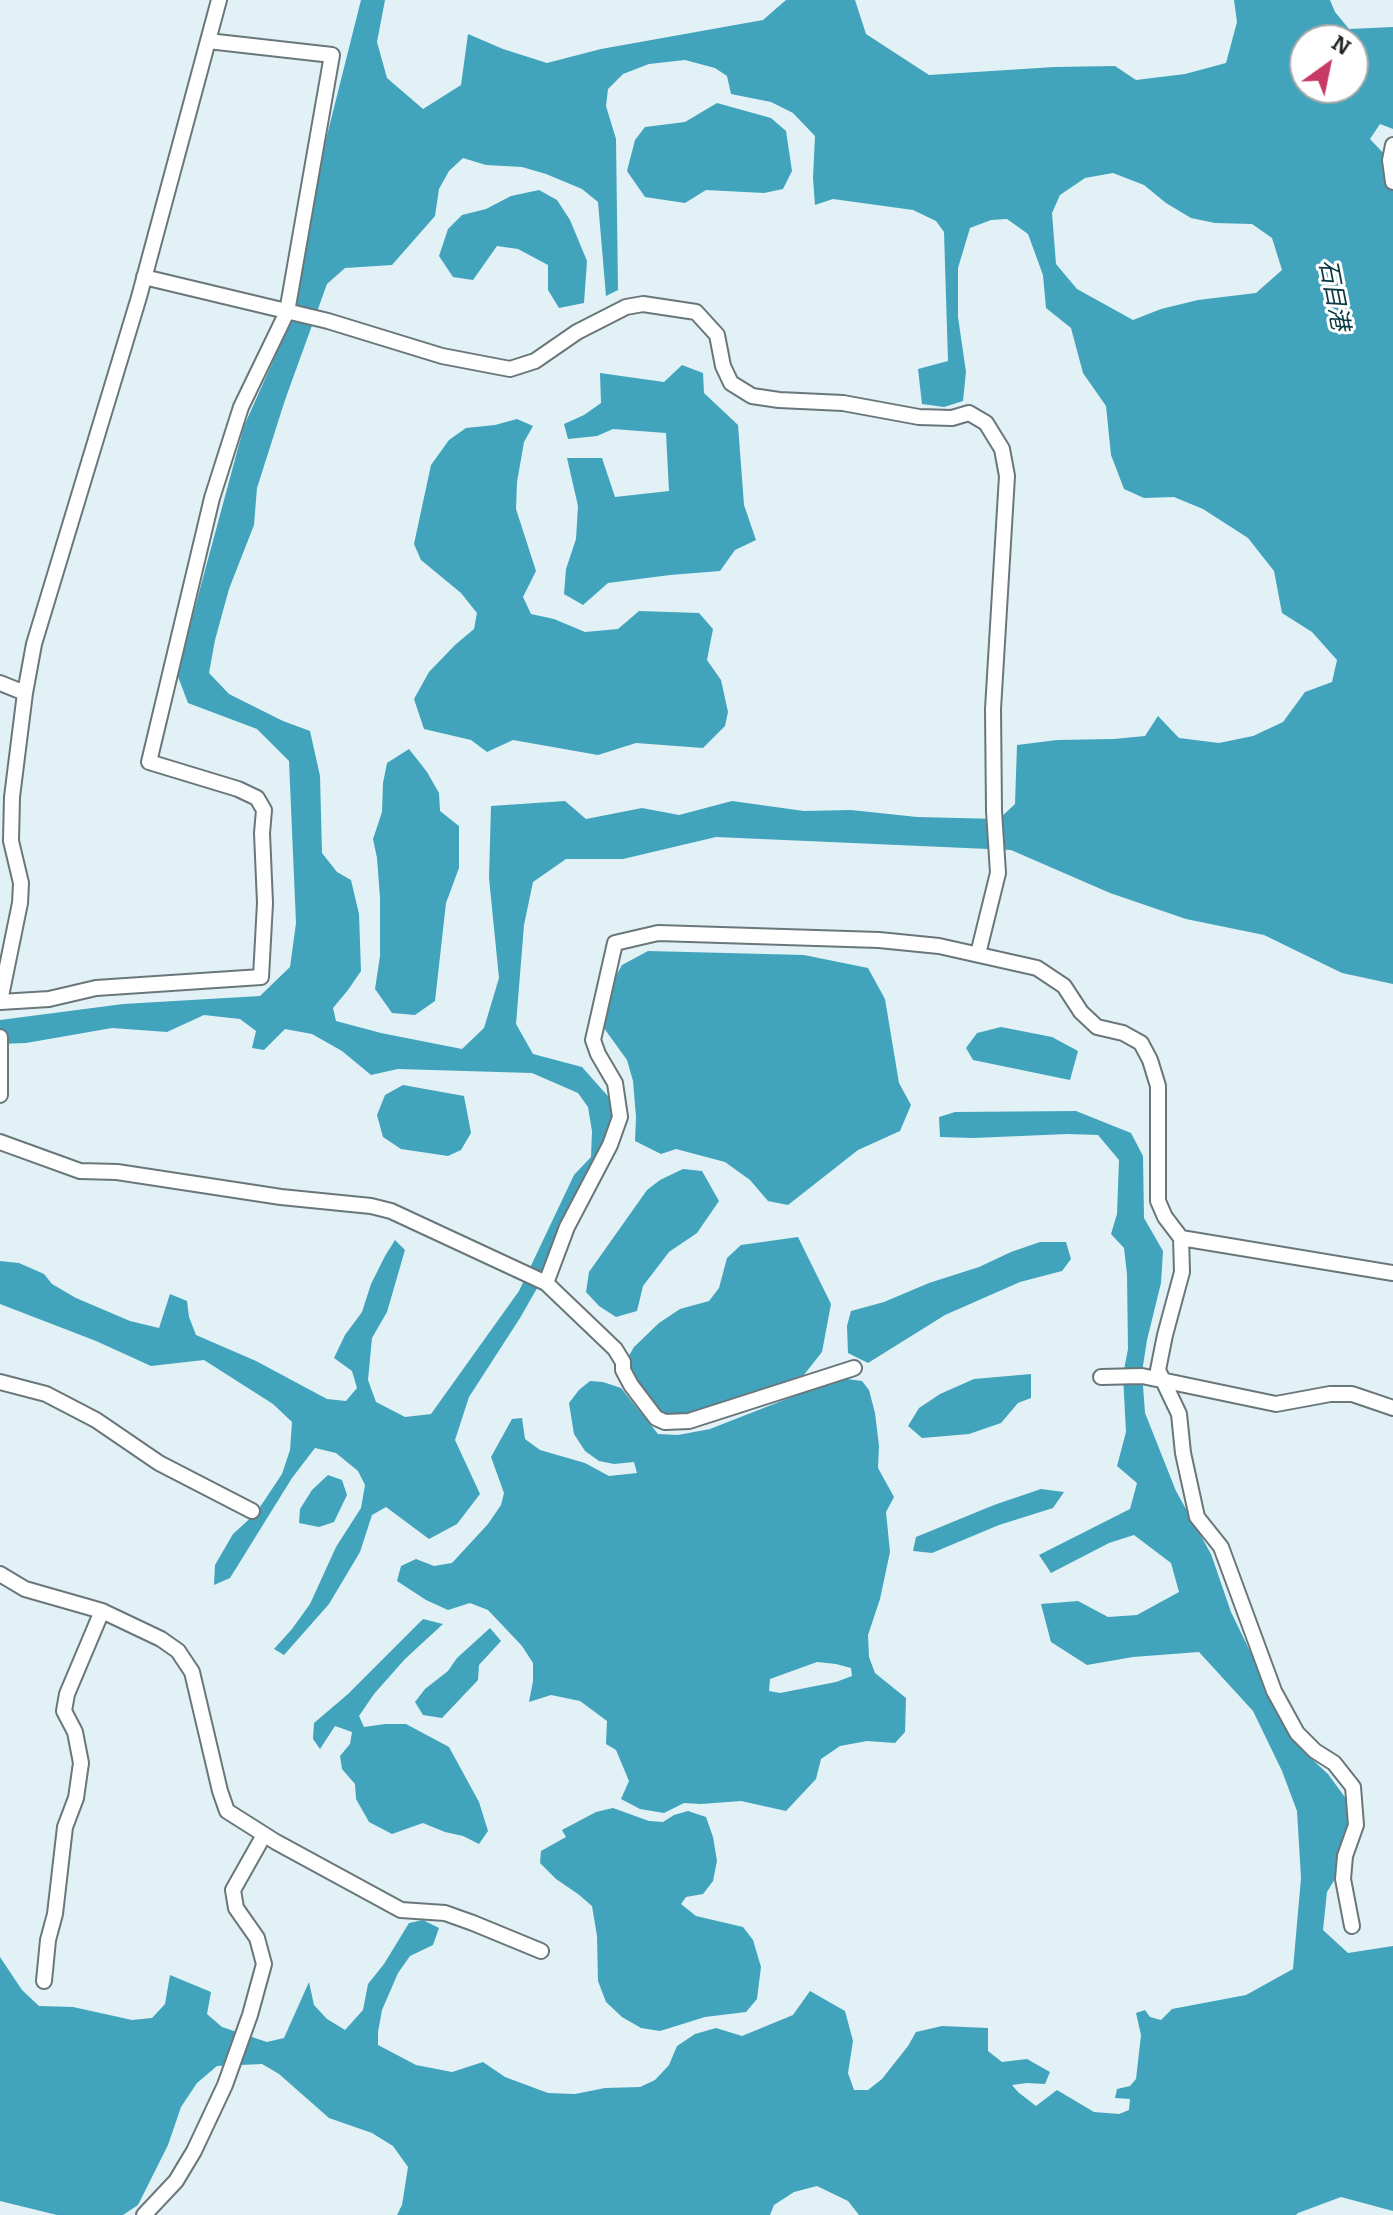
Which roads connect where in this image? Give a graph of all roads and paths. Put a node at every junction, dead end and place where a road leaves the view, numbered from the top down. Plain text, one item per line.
1 (219, 0) edge
2 (208, 41) junction
3 (1393, 145) edge
4 (1393, 182) edge
5 (144, 277) junction
6 (287, 311) junction
7 (0, 683) edge
8 (25, 693) junction
9 (978, 954) junction
10 (0, 1001) edge
11 (0, 1037) edge
12 (1, 1047) edge
13 (0, 1095) edge
14 (0, 1142) edge
15 (1181, 1238) junction
16 (1393, 1273) edge
17 (546, 1283) junction
18 (854, 1368) dead end
19 (1101, 1377) dead end
20 (1163, 1380) junction
21 (0, 1382) edge
22 (1393, 1408) edge
23 (252, 1511) dead end
24 (0, 1574) edge
25 (102, 1611) junction
26 (264, 1835) junction
27 (1352, 1926) dead end
28 (541, 1951) dead end
29 (44, 1981) dead end
30 (144, 2215) edge

1 - 2 street
2 - 5 street
2 - 6 street
3 - 4 street
5 - 6 street
5 - 8 street
6 - 9 street
6 - 10 street
7 - 8 street
8 - 10 street
9 - 15 street
9 - 17 street
11 - 12 street
12 - 13 street
14 - 17 street
15 - 16 street
15 - 20 street
17 - 18 street
19 - 20 street
20 - 22 street
20 - 27 street
21 - 23 street
24 - 25 street
25 - 26 street
25 - 29 street
26 - 28 street
26 - 30 street

